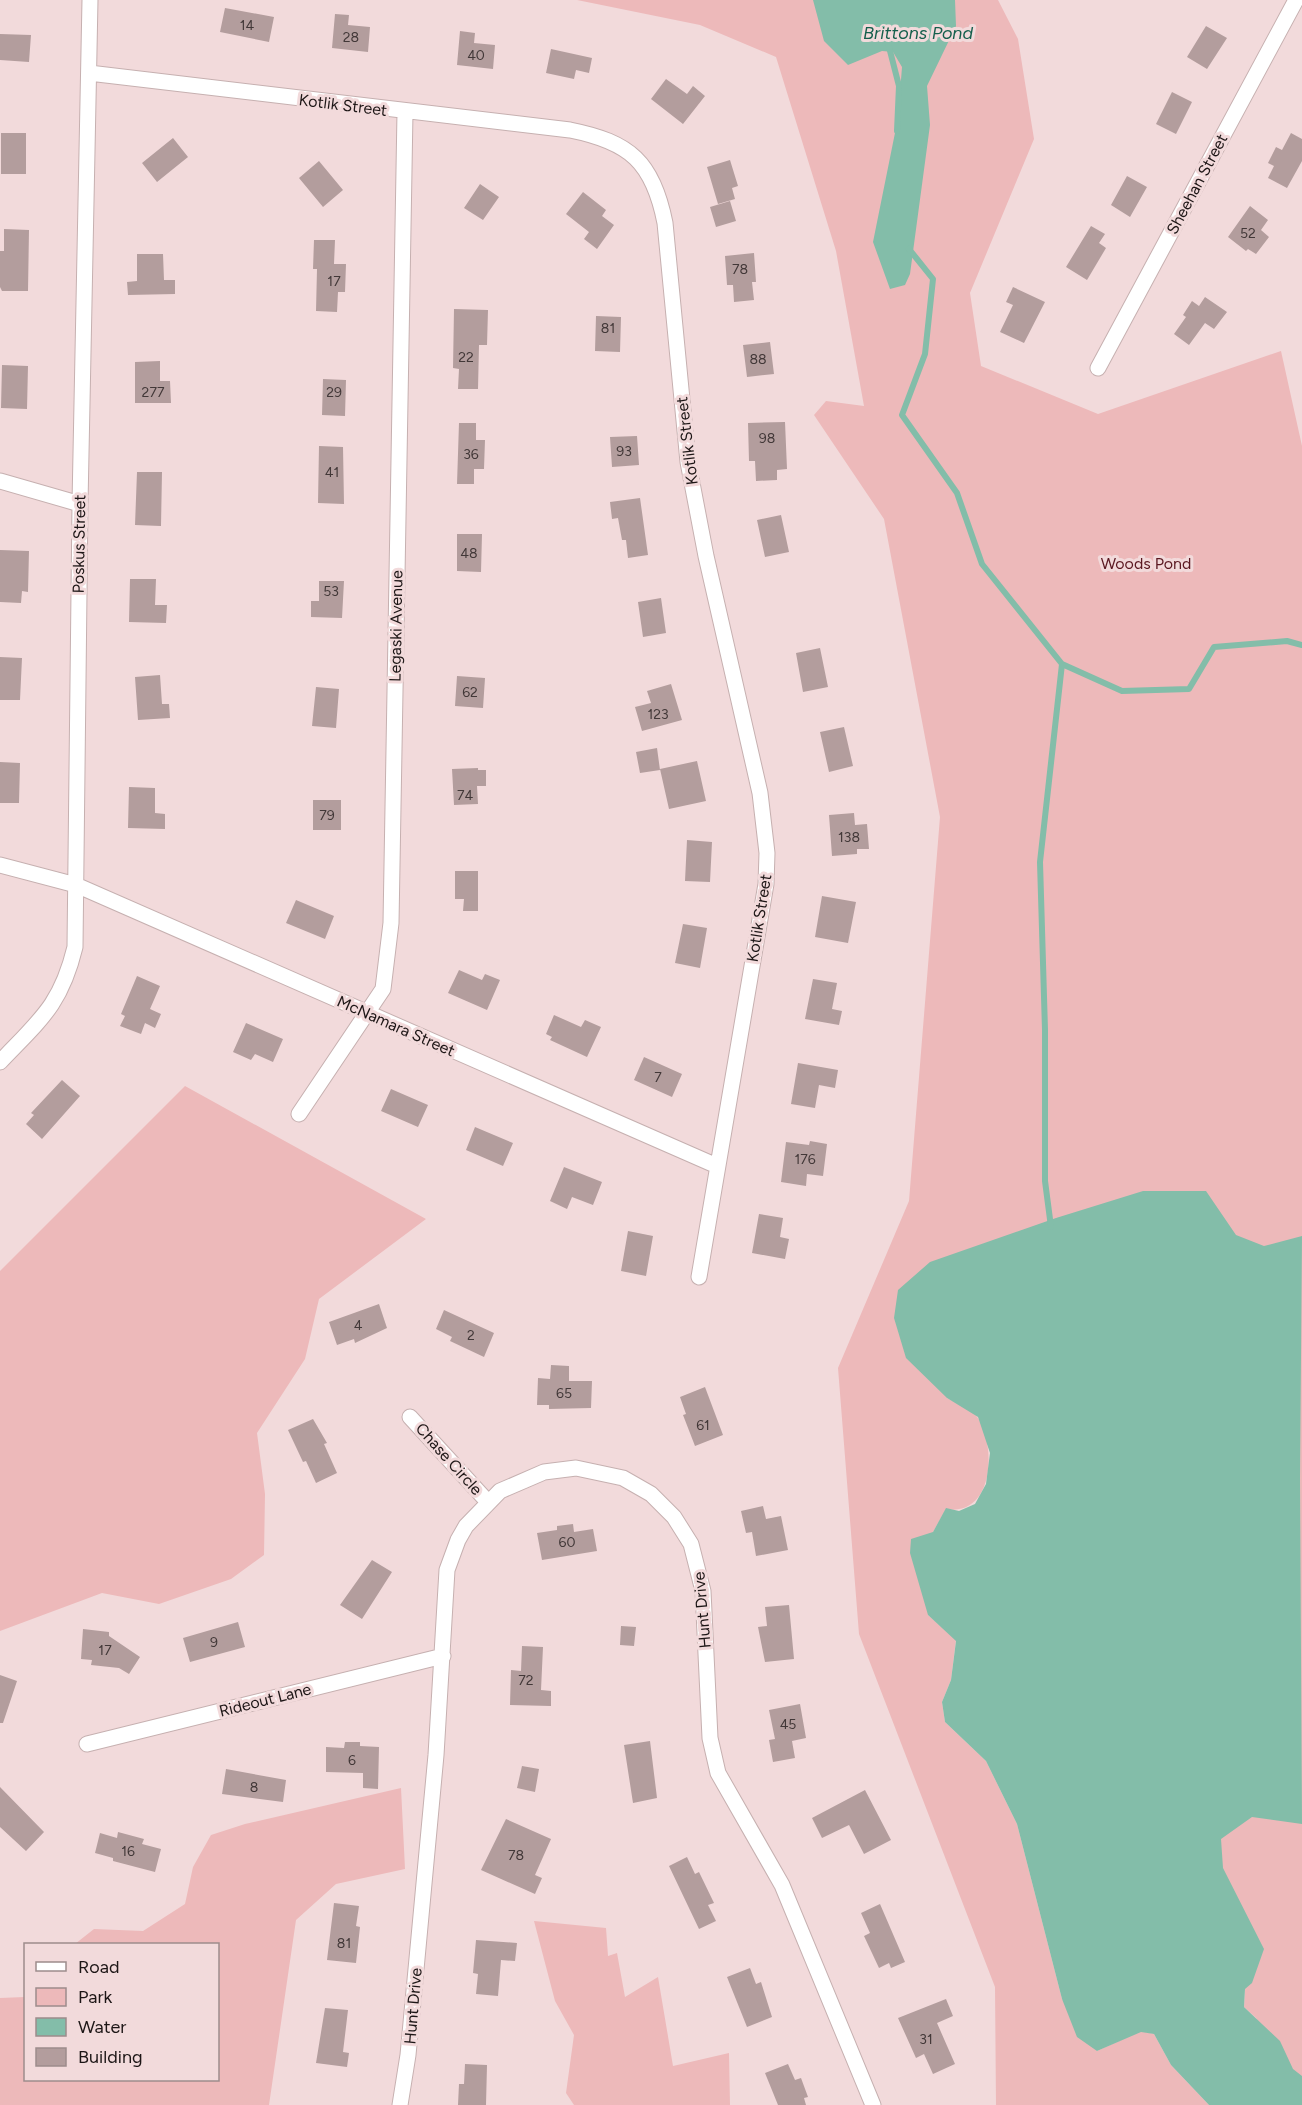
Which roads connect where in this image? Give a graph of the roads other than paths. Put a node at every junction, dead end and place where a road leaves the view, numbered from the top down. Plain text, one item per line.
1 (90, 0) edge
2 (1296, 0) edge
3 (88, 73) junction
4 (405, 112) junction
5 (1098, 368) dead end
6 (0, 481) edge
7 (80, 504) junction
8 (0, 865) edge
9 (76, 885) junction
10 (368, 1014) junction
11 (0, 1062) edge
12 (300, 1114) dead end
13 (717, 1166) junction
14 (699, 1277) dead end
15 (410, 1418) dead end
16 (487, 1501) junction
17 (443, 1656) junction
18 (87, 1744) dead end
19 (400, 2105) edge
20 (873, 2105) edge

1 - 3 street, Poskus Street
2 - 5 street, Sheehan Street
3 - 4 street, Kotlik Street
3 - 7 street, Poskus Street
4 - 10 street, Legaski Avenue
4 - 13 street, Kotlik Street
6 - 7 street
7 - 9 street, Poskus Street
8 - 9 street, McNamara Street
9 - 10 street, McNamara Street
9 - 11 street, Poskus Street
10 - 12 street, Legaski Avenue
10 - 13 street, McNamara Street
13 - 14 street, Kotlik Street
15 - 16 street, Chase Circle
16 - 17 street, Hunt Drive
16 - 20 street, Hunt Drive
17 - 18 street, Rideout Lane
17 - 19 street, Hunt Drive

